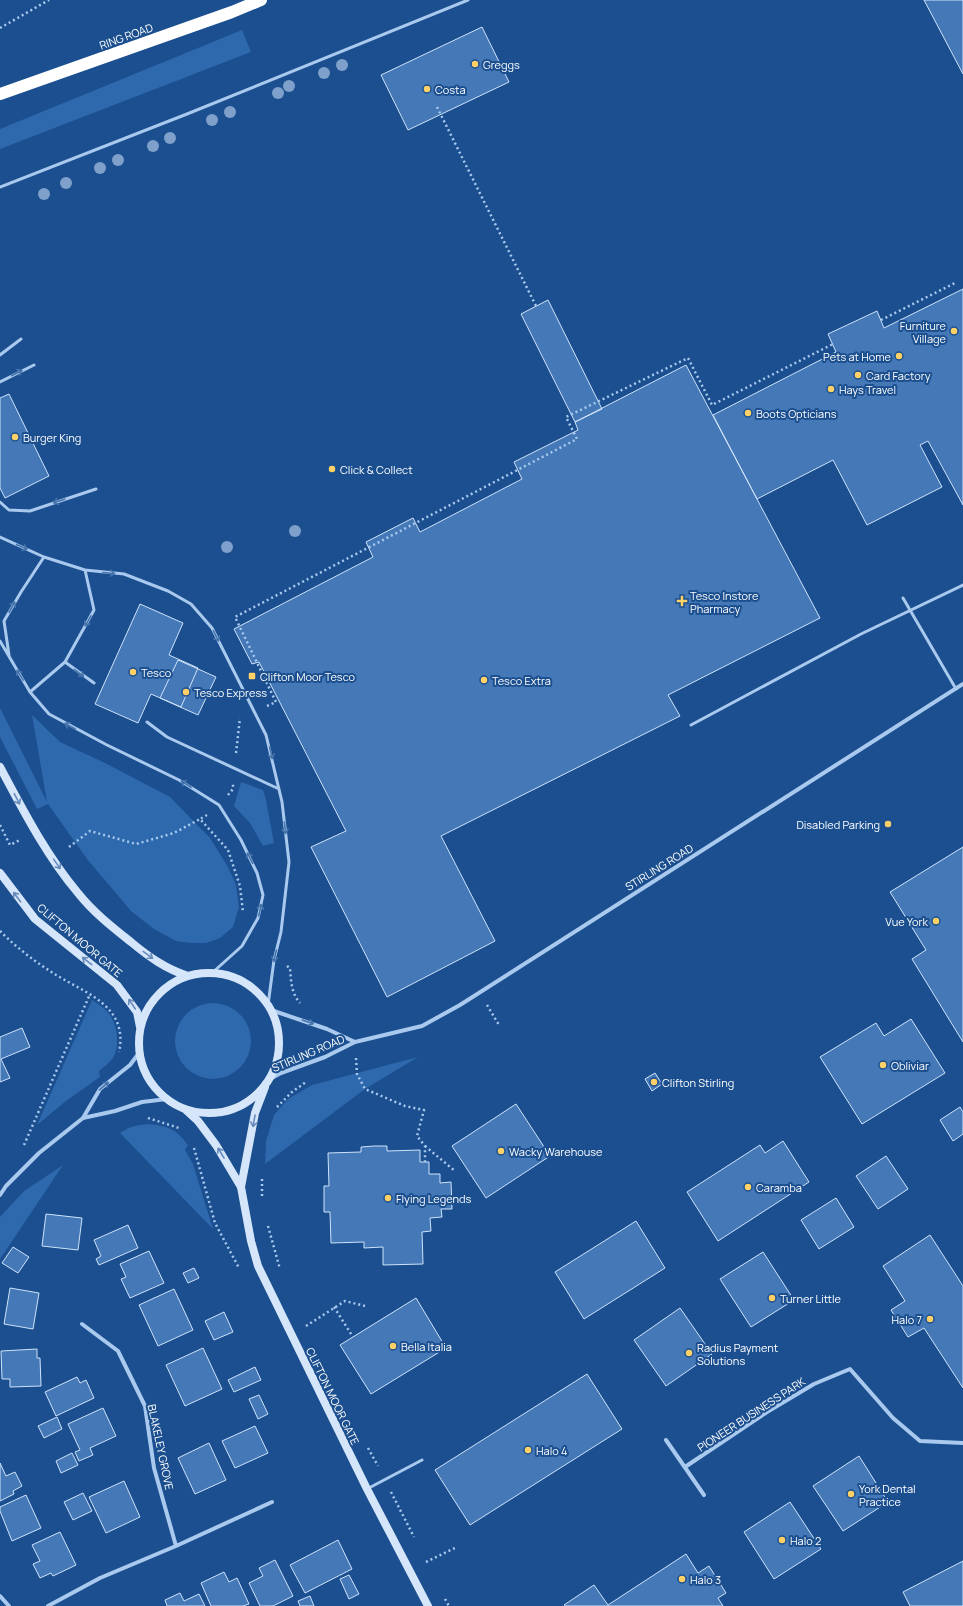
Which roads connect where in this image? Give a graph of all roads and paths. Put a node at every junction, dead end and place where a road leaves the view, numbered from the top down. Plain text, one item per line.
1 (49, 0) edge
2 (261, 0) edge
3 (468, 0) edge
4 (0, 28) edge
5 (0, 94) edge
6 (437, 107) dead end
7 (0, 187) edge
8 (957, 282) dead end
9 (536, 306) dead end
10 (881, 320) dead end
11 (21, 339) dead end
12 (833, 344) dead end
13 (0, 356) edge
14 (34, 364) dead end
15 (0, 382) edge
16 (96, 489) dead end
17 (0, 502) edge
18 (0, 537) edge
19 (44, 557) junction
20 (85, 570) junction
21 (963, 585) edge
22 (903, 598) dead end
23 (911, 611) junction
24 (0, 641) edge
25 (9, 658) junction
26 (65, 662) junction
27 (94, 683) dead end
28 (963, 684) edge
29 (956, 688) junction
30 (30, 692) junction
31 (254, 712) junction
32 (147, 722) dead end
33 (691, 725) dead end
34 (0, 766) edge
35 (235, 768) junction
36 (279, 789) junction
37 (219, 805) junction
38 (200, 819) junction
39 (69, 847) dead end
40 (0, 874) edge
41 (243, 914) dead end
42 (0, 931) edge
43 (212, 973) junction
44 (188, 976) junction
45 (480, 992) junction
46 (90, 994) junction
47 (269, 1008) junction
48 (498, 1025) dead end
49 (140, 1027) junction
50 (355, 1042) junction
51 (139, 1053) junction
52 (119, 1054) dead end
53 (267, 1082) junction
54 (167, 1099) junction
55 (186, 1110) junction
56 (83, 1118) junction
57 (425, 1146) junction
58 (22, 1150) dead end
59 (425, 1162) dead end
60 (456, 1171) dead end
61 (262, 1176) dead end
62 (241, 1187) junction
63 (0, 1194) edge
64 (262, 1199) dead end
65 (266, 1221) dead end
66 (281, 1271) dead end
67 (365, 1306) dead end
68 (334, 1307) junction
69 (303, 1319) dead end
70 (82, 1324) dead end
71 (306, 1326) junction
72 (310, 1333) dead end
73 (352, 1337) dead end
74 (666, 1440) dead end
75 (963, 1443) edge
76 (366, 1444) dead end
77 (422, 1460) dead end
78 (685, 1467) junction
79 (385, 1479) junction
80 (367, 1489) junction
81 (704, 1495) dead end
82 (272, 1502) dead end
83 (416, 1541) dead end
84 (176, 1546) junction
85 (457, 1547) dead end
86 (423, 1555) dead end
87 (426, 1562) junction
88 (430, 1568) dead end
89 (442, 1593) dead end
90 (0, 1596) edge
91 (9, 1606) edge
92 (48, 1606) edge
93 (428, 1606) edge
94 (449, 1606) edge

1 - 4 path
2 - 5 highway, RING ROAD
3 - 7 lane
6 - 9 path
8 - 10 path
11 - 13 lane
12 - 31 path
15 -> 14 lane
16 -> 17 lane
18 -> 19 lane
19 - 20 lane
25 -> 19 lane
20 -> 26 lane
20 -> 31 lane
21 - 23 lane
22 - 23 lane
23 - 29 lane
23 - 33 lane
24 - 25 lane
30 -> 25 lane
26 -> 27 lane
26 - 30 lane
28 - 29 street, STIRLING ROAD
29 - 45 street, STIRLING ROAD
37 -> 30 lane
31 - 35 path
31 -> 36 lane
32 - 35 lane
34 -> 44 street
35 - 36 lane
35 - 37 path
36 -> 47 lane
37 - 38 path
43 -> 37 lane
38 - 39 path
38 - 41 path
49 -> 40 street, CLIFTON MOOR GATE
42 - 46 path
43 - 44 street
43 - 47 street
44 - 49 street
45 - 48 path
45 - 50 street, STIRLING ROAD
46 - 52 path
46 - 58 path
47 -> 50 street, STIRLING ROAD
47 - 53 street
49 - 51 street
50 - 53 street, STIRLING ROAD
50 - 57 path
51 - 54 street
56 -> 51 street
53 - 55 street
53 -> 62 street, CLIFTON MOOR GATE
54 - 55 street
54 - 56 street
62 -> 55 street, CLIFTON MOOR GATE
56 - 63 street
57 - 59 path
57 - 60 path
61 - 64 path
62 - 80 street, CLIFTON MOOR GATE
65 - 66 path
67 - 68 path
68 - 71 path
68 - 73 path
69 - 71 path
70 - 84 street, BLAKELEY GROVE
71 - 72 path
74 - 78 street
75 - 78 street, PIONEER BUSINESS PARK
76 - 79 path
77 - 79 lane
78 - 81 street
79 - 80 lane
79 - 83 path
80 - 93 street, CLIFTON MOOR GATE
82 - 84 street
84 - 92 street
85 - 87 path
86 - 87 path
87 - 88 path
89 - 94 path
90 - 91 street

